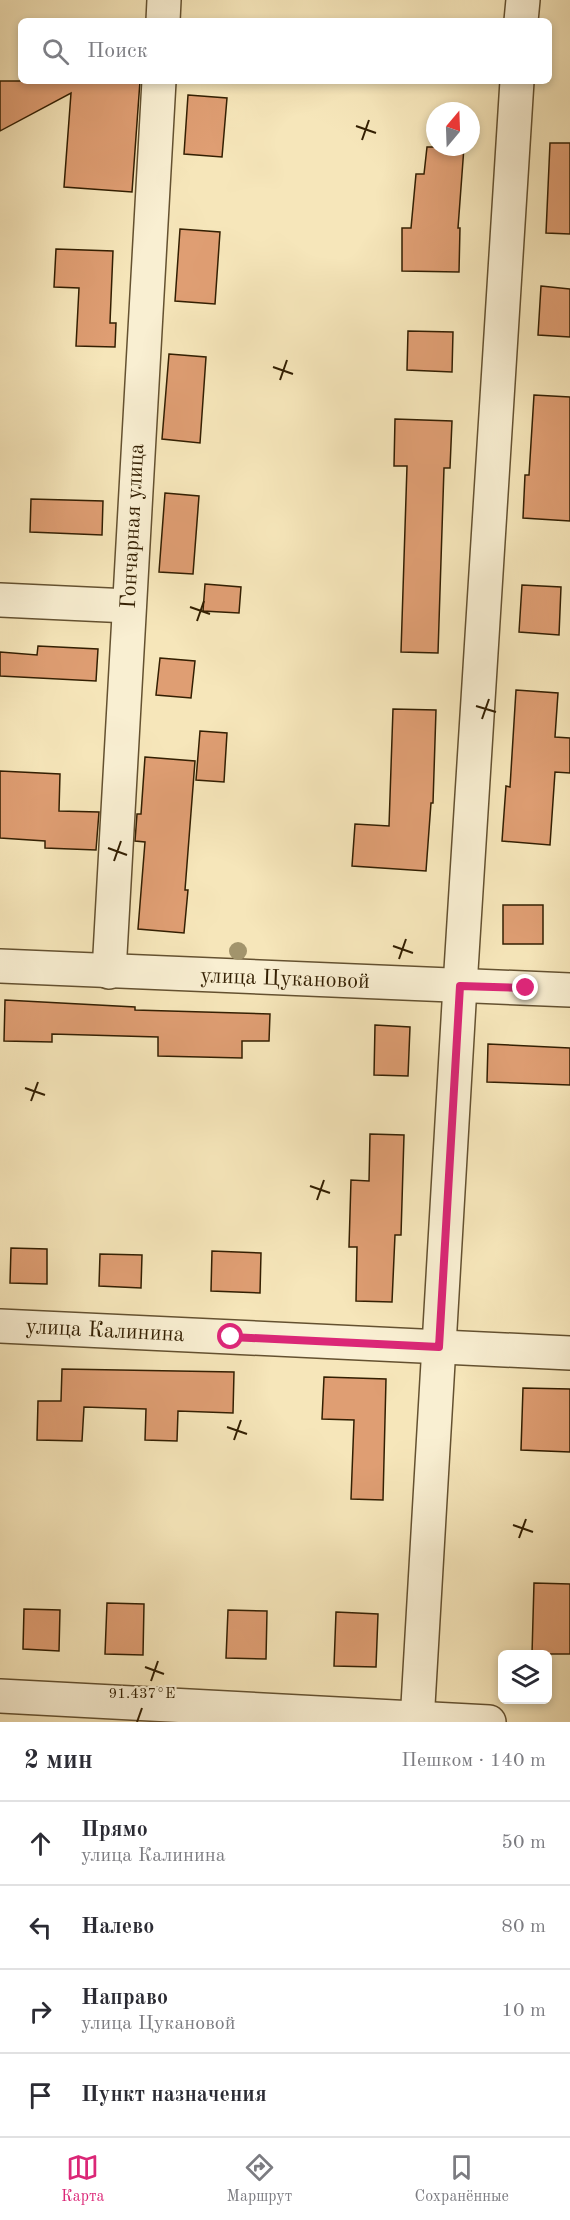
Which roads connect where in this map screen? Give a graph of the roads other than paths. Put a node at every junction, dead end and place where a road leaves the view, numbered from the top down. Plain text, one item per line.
1 (164, 0) edge
2 (523, 0) edge
3 (163, 18) edge
4 (521, 18) edge
5 (159, 84) edge
6 (518, 84) edge
7 (0, 600) edge
8 (129, 606) junction
9 (0, 966) edge
10 (109, 972) junction
11 (460, 986) junction
12 (570, 990) edge
13 (0, 1326) edge
14 (439, 1347) junction
15 (570, 1353) edge
16 (0, 1696) edge
17 (417, 1720) edge
18 (489, 1722) edge

1 - 3 street
2 - 4 street
5 - 8 street, Гончарная улица
6 - 11 street
7 - 8 street
8 - 10 street, Гончарная улица
9 - 10 street, улица Цукановой
10 - 11 street, улица Цукановой
11 - 12 street, улица Цукановой
11 - 14 street
13 - 14 street, улица Калинина
14 - 15 street, улица Калинина
14 - 17 street
16 - 17 street
17 - 18 street

